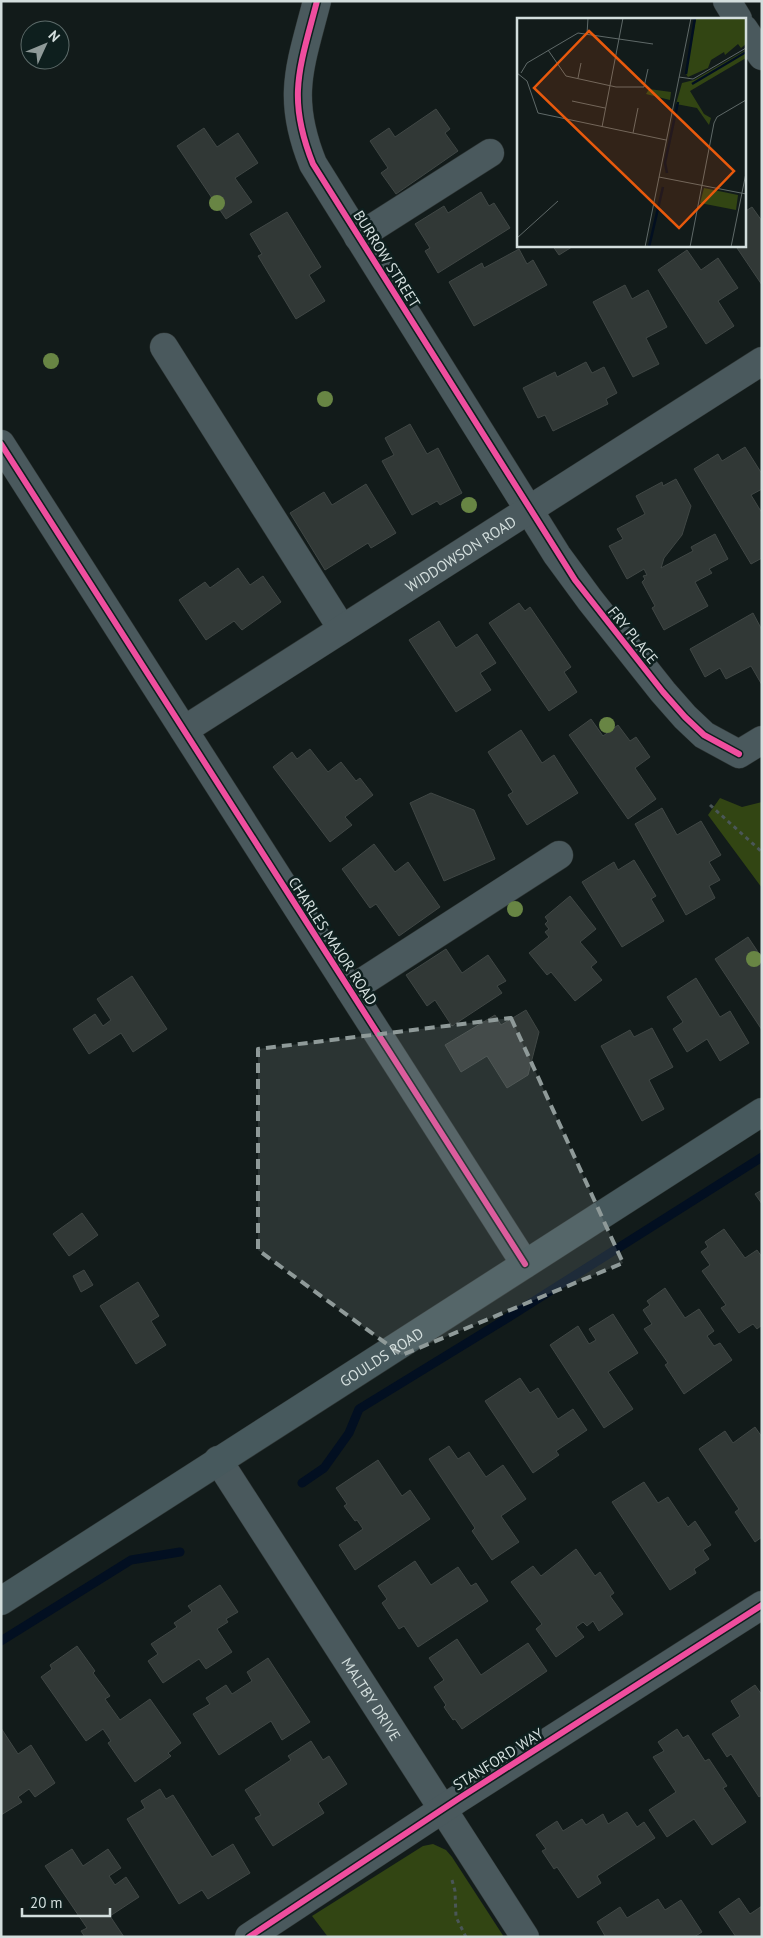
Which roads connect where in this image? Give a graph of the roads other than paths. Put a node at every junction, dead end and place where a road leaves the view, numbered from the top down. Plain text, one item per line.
1 (317, 1) edge
2 (746, 32) edge
3 (762, 56) edge
4 (490, 153) dead end
5 (358, 237) junction
6 (164, 347) dead end
7 (762, 361) edge
8 (1, 444) edge
9 (530, 509) junction
10 (342, 629) junction
11 (184, 730) junction
12 (751, 747) edge
13 (559, 855) dead end
14 (350, 990) junction
15 (762, 1112) edge
16 (525, 1264) junction
17 (218, 1460) junction
18 (1, 1601) edge
19 (762, 1605) edge
20 (443, 1809) junction
21 (249, 1937) edge
22 (525, 1937) edge

1 - 5 street, BURROW STREET
2 - 3 street
4 - 5 street
5 - 9 street, BURROW STREET
6 - 10 street
7 - 9 street, WIDDOWSON ROAD
8 - 11 street, CHARLES MAJOR ROAD
9 - 10 street, WIDDOWSON ROAD
9 - 12 street, FRY PLACE
10 - 11 street, WIDDOWSON ROAD
11 - 14 street, CHARLES MAJOR ROAD
13 - 14 street
14 - 16 street, CHARLES MAJOR ROAD
15 - 16 main road, GOULDS ROAD
16 - 17 main road, GOULDS ROAD
17 - 18 main road, GOULDS ROAD
17 - 20 street, MALTBY DRIVE
19 - 20 street, STANFORD WAY
20 - 21 street, STANFORD WAY
20 - 22 street, MALTBY DRIVE

